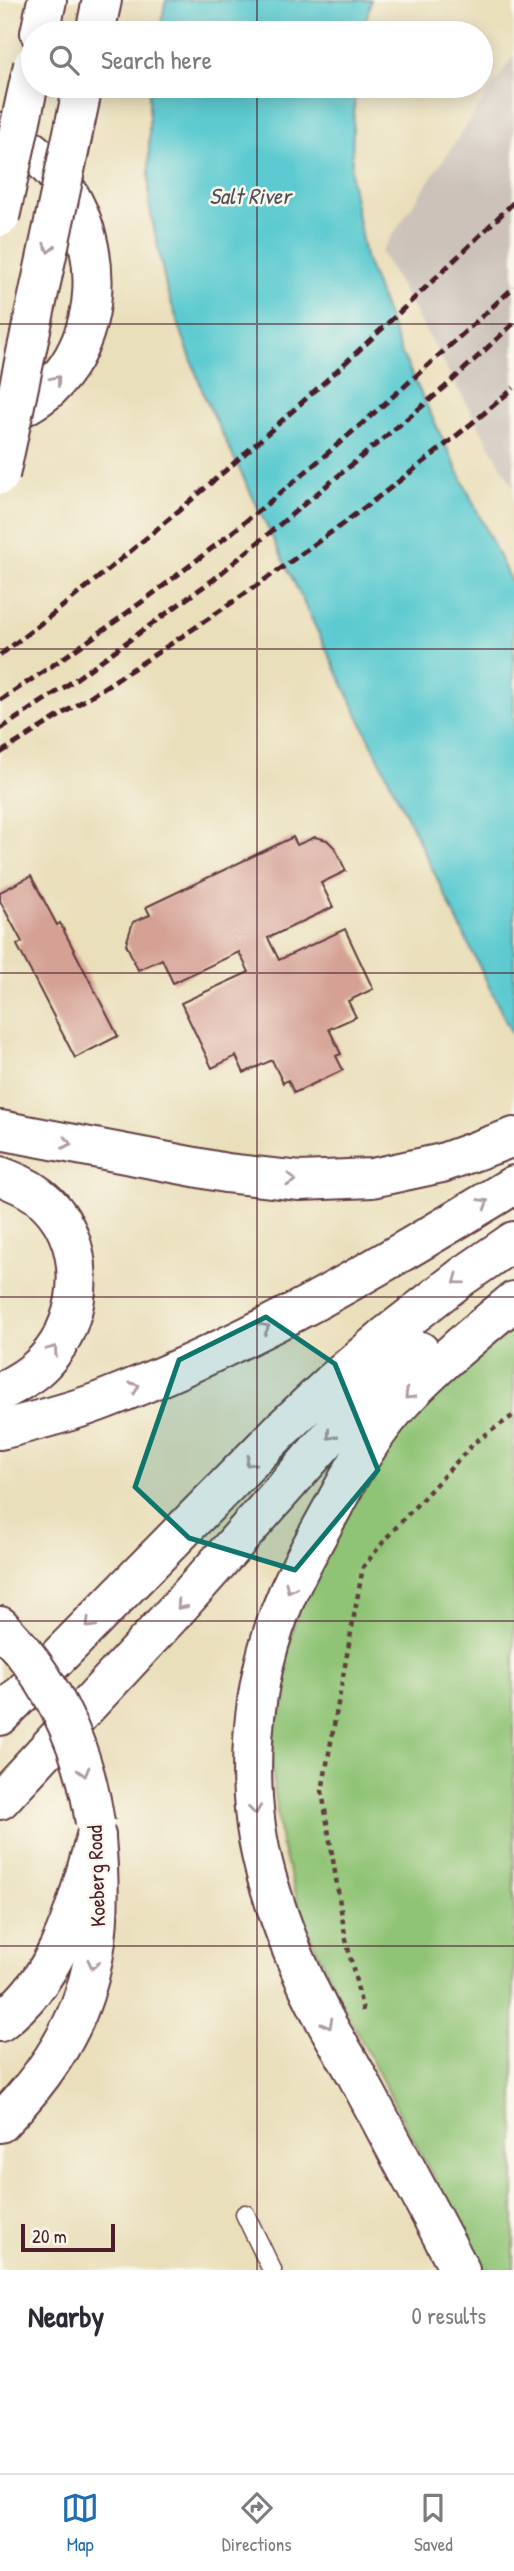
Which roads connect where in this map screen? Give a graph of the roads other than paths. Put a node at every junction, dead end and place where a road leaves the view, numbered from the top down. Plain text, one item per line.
1 (47, 0) edge
2 (102, 0) edge
3 (43, 21) edge
4 (98, 21) edge
5 (26, 98) edge
6 (80, 98) edge
7 (0, 132) edge
8 (0, 217) edge
9 (0, 418) edge
10 (0, 475) edge
11 (0, 1130) edge
12 (514, 1137) edge
13 (0, 1175) edge
14 (514, 1185) edge
15 (514, 1241) edge
16 (514, 1280) edge
17 (514, 1301) edge
18 (0, 1392) edge
19 (0, 1430) edge
20 (10, 1637) edge
21 (0, 1716) edge
22 (0, 1800) edge
23 (95, 1830) junction
24 (0, 2022) edge
25 (0, 2123) edge
26 (245, 2214) dead end
27 (272, 2270) edge
28 (460, 2270) edge

1 - 3 main road
2 - 4 main road
5 - 8 main road, bridge
6 -> 10 main road, bridge
9 -> 7 main road
11 -> 12 main road
18 -> 13 main road
19 -> 14 main road
15 -> 21 main road
16 -> 22 main road
17 -> 28 main road
20 -> 23 main road, Koeberg Road, bridge
23 - 24 main road
23 -> 25 main road, Koeberg Road
26 - 27 lane

